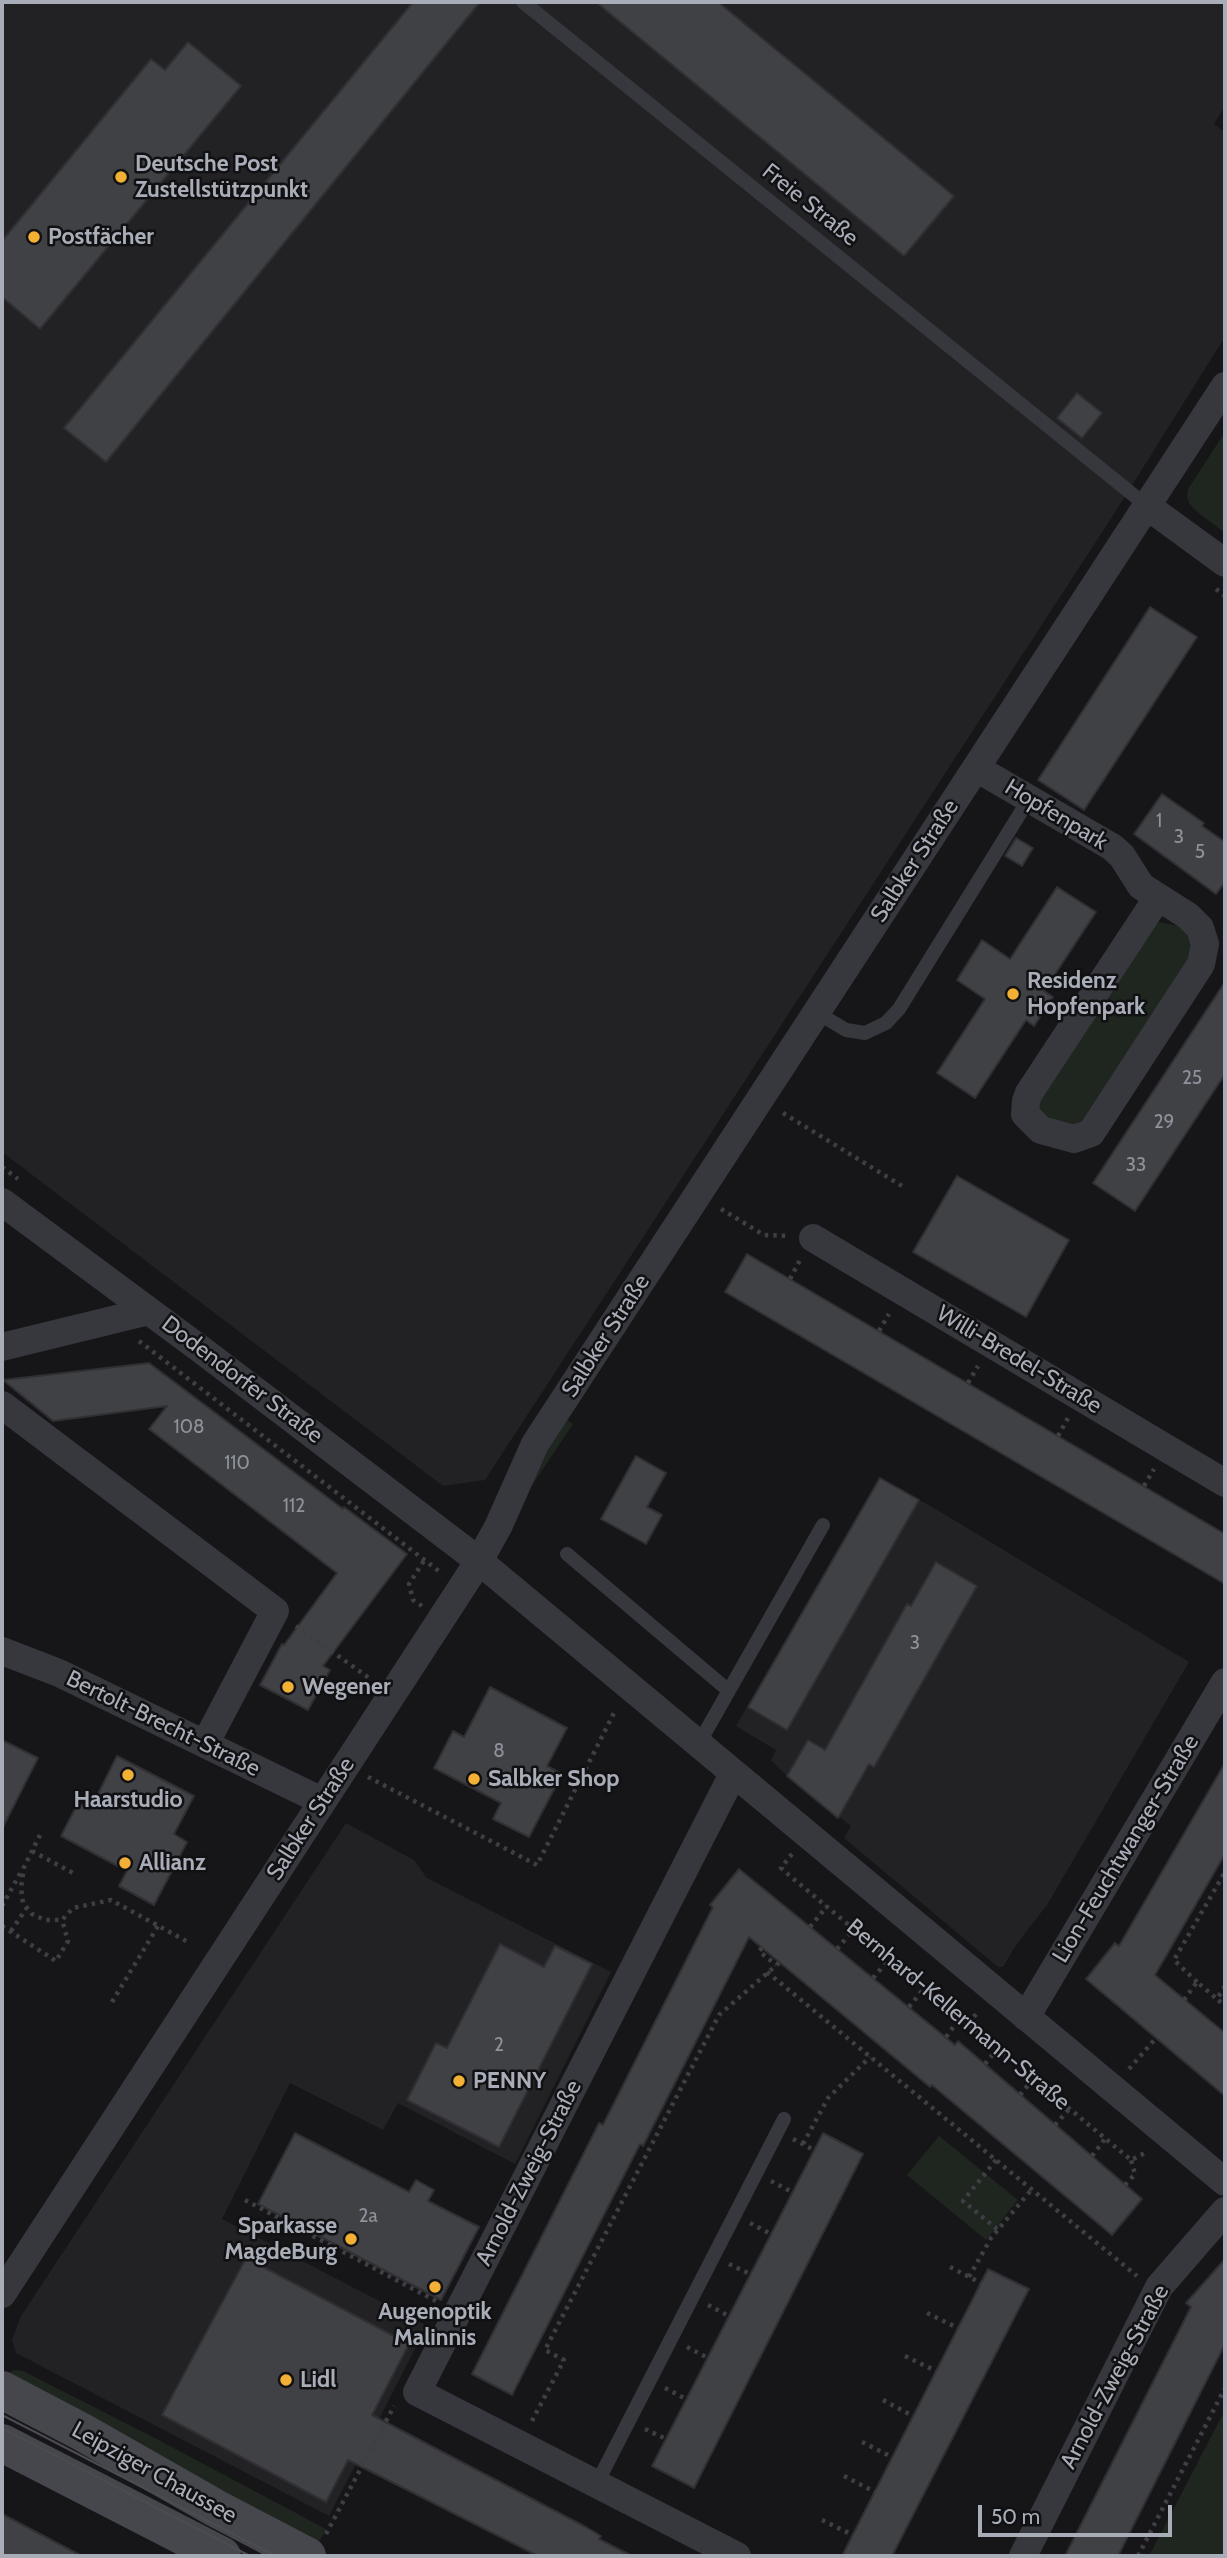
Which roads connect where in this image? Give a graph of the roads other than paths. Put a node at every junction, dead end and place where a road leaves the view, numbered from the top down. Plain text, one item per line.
1 (523, 2) edge
2 (1225, 386) edge
3 (1147, 506) junction
4 (1225, 563) edge
5 (976, 768) junction
6 (1030, 799) junction
7 (1158, 897) junction
8 (816, 1012) junction
9 (2, 1202) edge
10 (813, 1238) dead end
11 (149, 1311) junction
12 (2, 1347) edge
13 (2, 1405) edge
14 (1225, 1483) edge
15 (823, 1524) dead end
16 (567, 1554) dead end
17 (479, 1561) junction
18 (2, 1651) edge
19 (1225, 1682) edge
20 (729, 1691) junction
21 (205, 1744) junction
22 (698, 1745) junction
23 (733, 1774) junction
24 (322, 1801) junction
25 (1026, 2017) junction
26 (784, 2119) dead end
27 (1225, 2182) edge
28 (1225, 2211) edge
29 (2, 2294) edge
30 (2, 2390) edge
31 (2, 2444) edge
32 (596, 2485) junction
33 (315, 2549) edge
34 (222, 2556) edge
35 (737, 2556) edge
36 (1023, 2556) edge

1 - 3 lane, Freie Straße
2 - 3 street, Salbker Straße
3 - 4 street
3 - 5 street, Salbker Straße
5 - 6 street, Hopfenpark
5 - 8 street, Salbker Straße
6 - 7 street, Hopfenpark
6 - 8 lane
7 - 7 street, Hopfenpark
8 - 17 street, Salbker Straße
9 - 11 street, Dodendorfer Straße
10 - 14 street, Willi-Bredel-Straße
11 - 12 street
11 - 17 street, Dodendorfer Straße
13 - 21 street
15 - 20 lane
16 - 20 lane
17 - 22 street, Bernhard-Kellermann-Straße
17 - 24 street, Salbker Straße
18 - 21 street, Bertolt-Brecht-Straße
19 - 25 street, Lion-Feuchtwanger-Straße
20 - 22 lane
21 - 24 street, Bertolt-Brecht-Straße
22 - 23 street, Bernhard-Kellermann-Straße
23 - 25 street, Bernhard-Kellermann-Straße
23 - 32 street, Arnold-Zweig-Straße
24 - 29 street, Salbker Straße
25 - 27 street, Bernhard-Kellermann-Straße
26 - 32 lane
28 - 36 street, Arnold-Zweig-Straße
30 - 33 main road, Leipziger Chaussee
31 - 34 main road, Leipziger Chaussee
32 - 35 street

